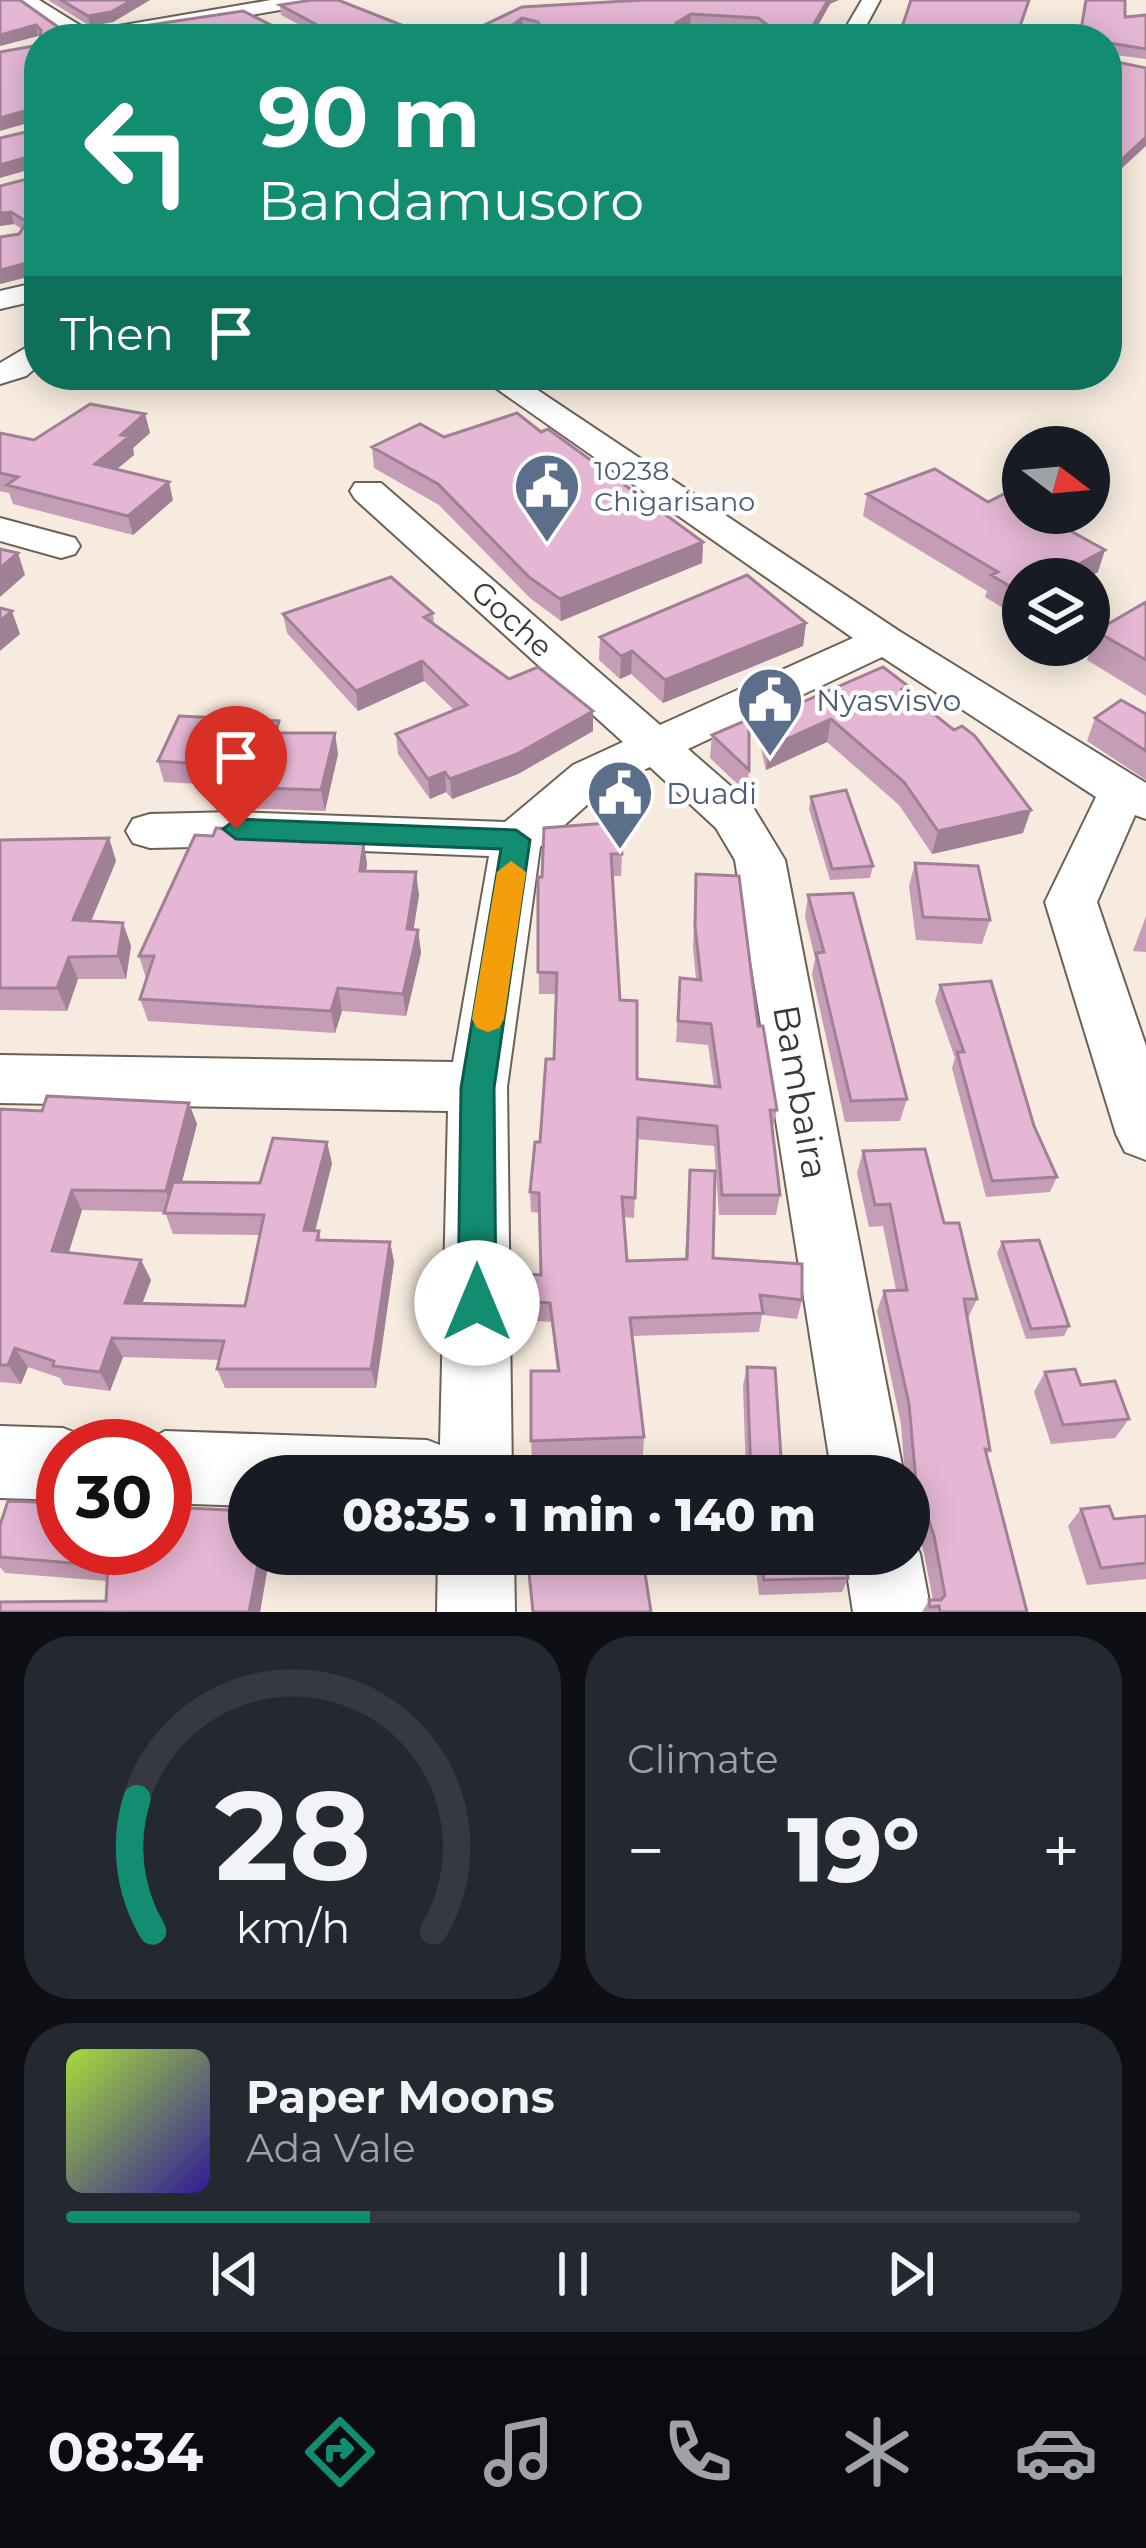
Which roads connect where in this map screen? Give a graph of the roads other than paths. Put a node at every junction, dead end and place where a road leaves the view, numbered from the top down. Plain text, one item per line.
1 (26, 0) edge
2 (303, 0) edge
3 (723, 0) edge
4 (246, 10) junction
5 (61, 24) edge
6 (167, 24) edge
7 (275, 24) edge
8 (699, 24) edge
9 (515, 390) edge
10 (368, 491) dead end
11 (0, 530) edge
12 (61, 546) dead end
13 (884, 640) junction
14 (657, 748) junction
15 (1134, 797) edge
16 (150, 831) dead end
17 (516, 840) junction
18 (0, 1079) edge
19 (478, 1088) junction
20 (1146, 1135) edge
21 (476, 1455) edge
22 (864, 1455) edge
23 (0, 1462) edge
24 (36, 1463) edge
25 (192, 1469) edge
26 (228, 1470) edge
27 (476, 1575) edge
28 (886, 1575) edge
29 (476, 1612) edge
30 (892, 1612) edge

1 - 5 street
2 - 4 street
3 - 8 street
4 - 6 street
4 - 7 street
9 - 13 street
10 - 14 street, Goche
11 - 12 street
13 - 14 street
13 - 15 street
14 - 17 street
14 - 22 street, Bambaira
15 - 20 street
16 - 17 street
17 - 19 street
18 - 19 street
19 - 21 street
23 - 24 street
25 - 26 street
27 - 29 street
28 - 30 street

